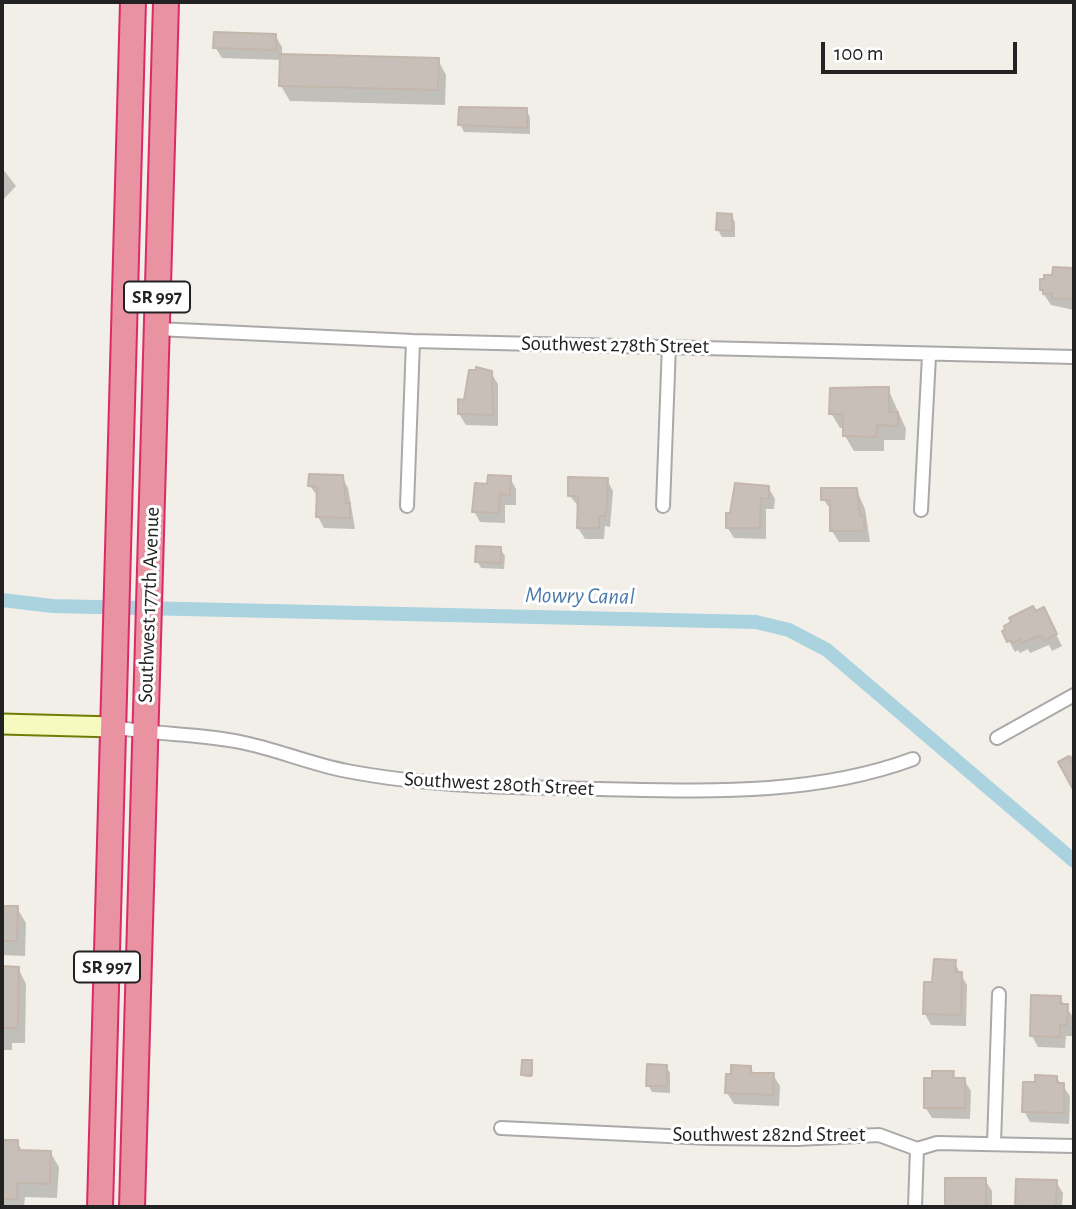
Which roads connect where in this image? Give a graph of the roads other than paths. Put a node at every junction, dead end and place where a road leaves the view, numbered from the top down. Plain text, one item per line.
1 (133, 2) edge
2 (160, 6) edge
3 (126, 271) junction
4 (157, 329) junction
5 (413, 341) junction
6 (669, 345) junction
7 (929, 355) junction
8 (1074, 357) edge
9 (407, 506) dead end
10 (663, 506) dead end
11 (921, 510) dead end
12 (1074, 695) edge
13 (2, 724) edge
14 (114, 727) junction
15 (145, 733) junction
16 (997, 738) dead end
17 (913, 760) dead end
18 (999, 995) dead end
19 (104, 1103) junction
20 (501, 1128) dead end
21 (994, 1144) junction
22 (134, 1145) junction
23 (1074, 1146) edge
24 (916, 1149) junction
25 (100, 1207) edge
26 (132, 1207) edge
27 (915, 1207) edge

1 - 3 highway, Southwest 177th Avenue / SR 997
2 - 4 highway, Southwest 177th Avenue / SR 997
3 - 4 highway
3 - 14 highway, Southwest 177th Avenue / SR 997
4 - 5 street, Southwest 278th Street
4 - 15 highway, Southwest 177th Avenue / SR 997
5 - 6 street, Southwest 278th Street
5 - 9 street
6 - 7 street, Southwest 278th Street
6 - 10 street
7 - 8 street, Southwest 278th Street
7 - 11 street
12 - 16 street
13 - 14 street, Southwest 280th Street
14 - 15 street, Southwest 280th Street
14 - 19 highway, Southwest 177th Avenue / SR 997
15 - 17 street, Southwest 280th Street
15 - 22 highway, Southwest 177th Avenue / SR 997
18 - 21 street
19 - 22 highway
19 - 25 highway, Southwest 177th Avenue / SR 997
20 - 24 street, Southwest 282nd Street
21 - 23 street
21 - 24 street
22 - 26 highway, Southwest 177th Avenue / SR 997
24 - 27 street

